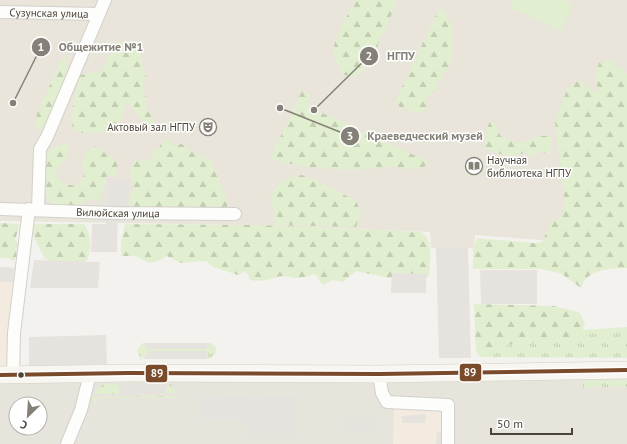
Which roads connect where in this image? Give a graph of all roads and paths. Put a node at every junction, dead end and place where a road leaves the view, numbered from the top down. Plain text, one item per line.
1 (105, 0) edge
2 (0, 12) edge
3 (99, 14) junction
4 (0, 209) edge
5 (33, 209) junction
6 (235, 214) dead end
7 (627, 370) edge
8 (90, 374) junction
9 (380, 374) junction
10 (6, 376) edge
11 (67, 444) edge
12 (448, 444) edge

1 - 3 street
2 - 3 street, Сузунская улица
3 - 5 street
4 - 5 street, Вилюйская улица
5 - 6 street, Вилюйская улица
5 - 10 street
7 - 9 main road
8 - 9 main road
8 - 10 main road
8 - 11 street
9 - 12 street

